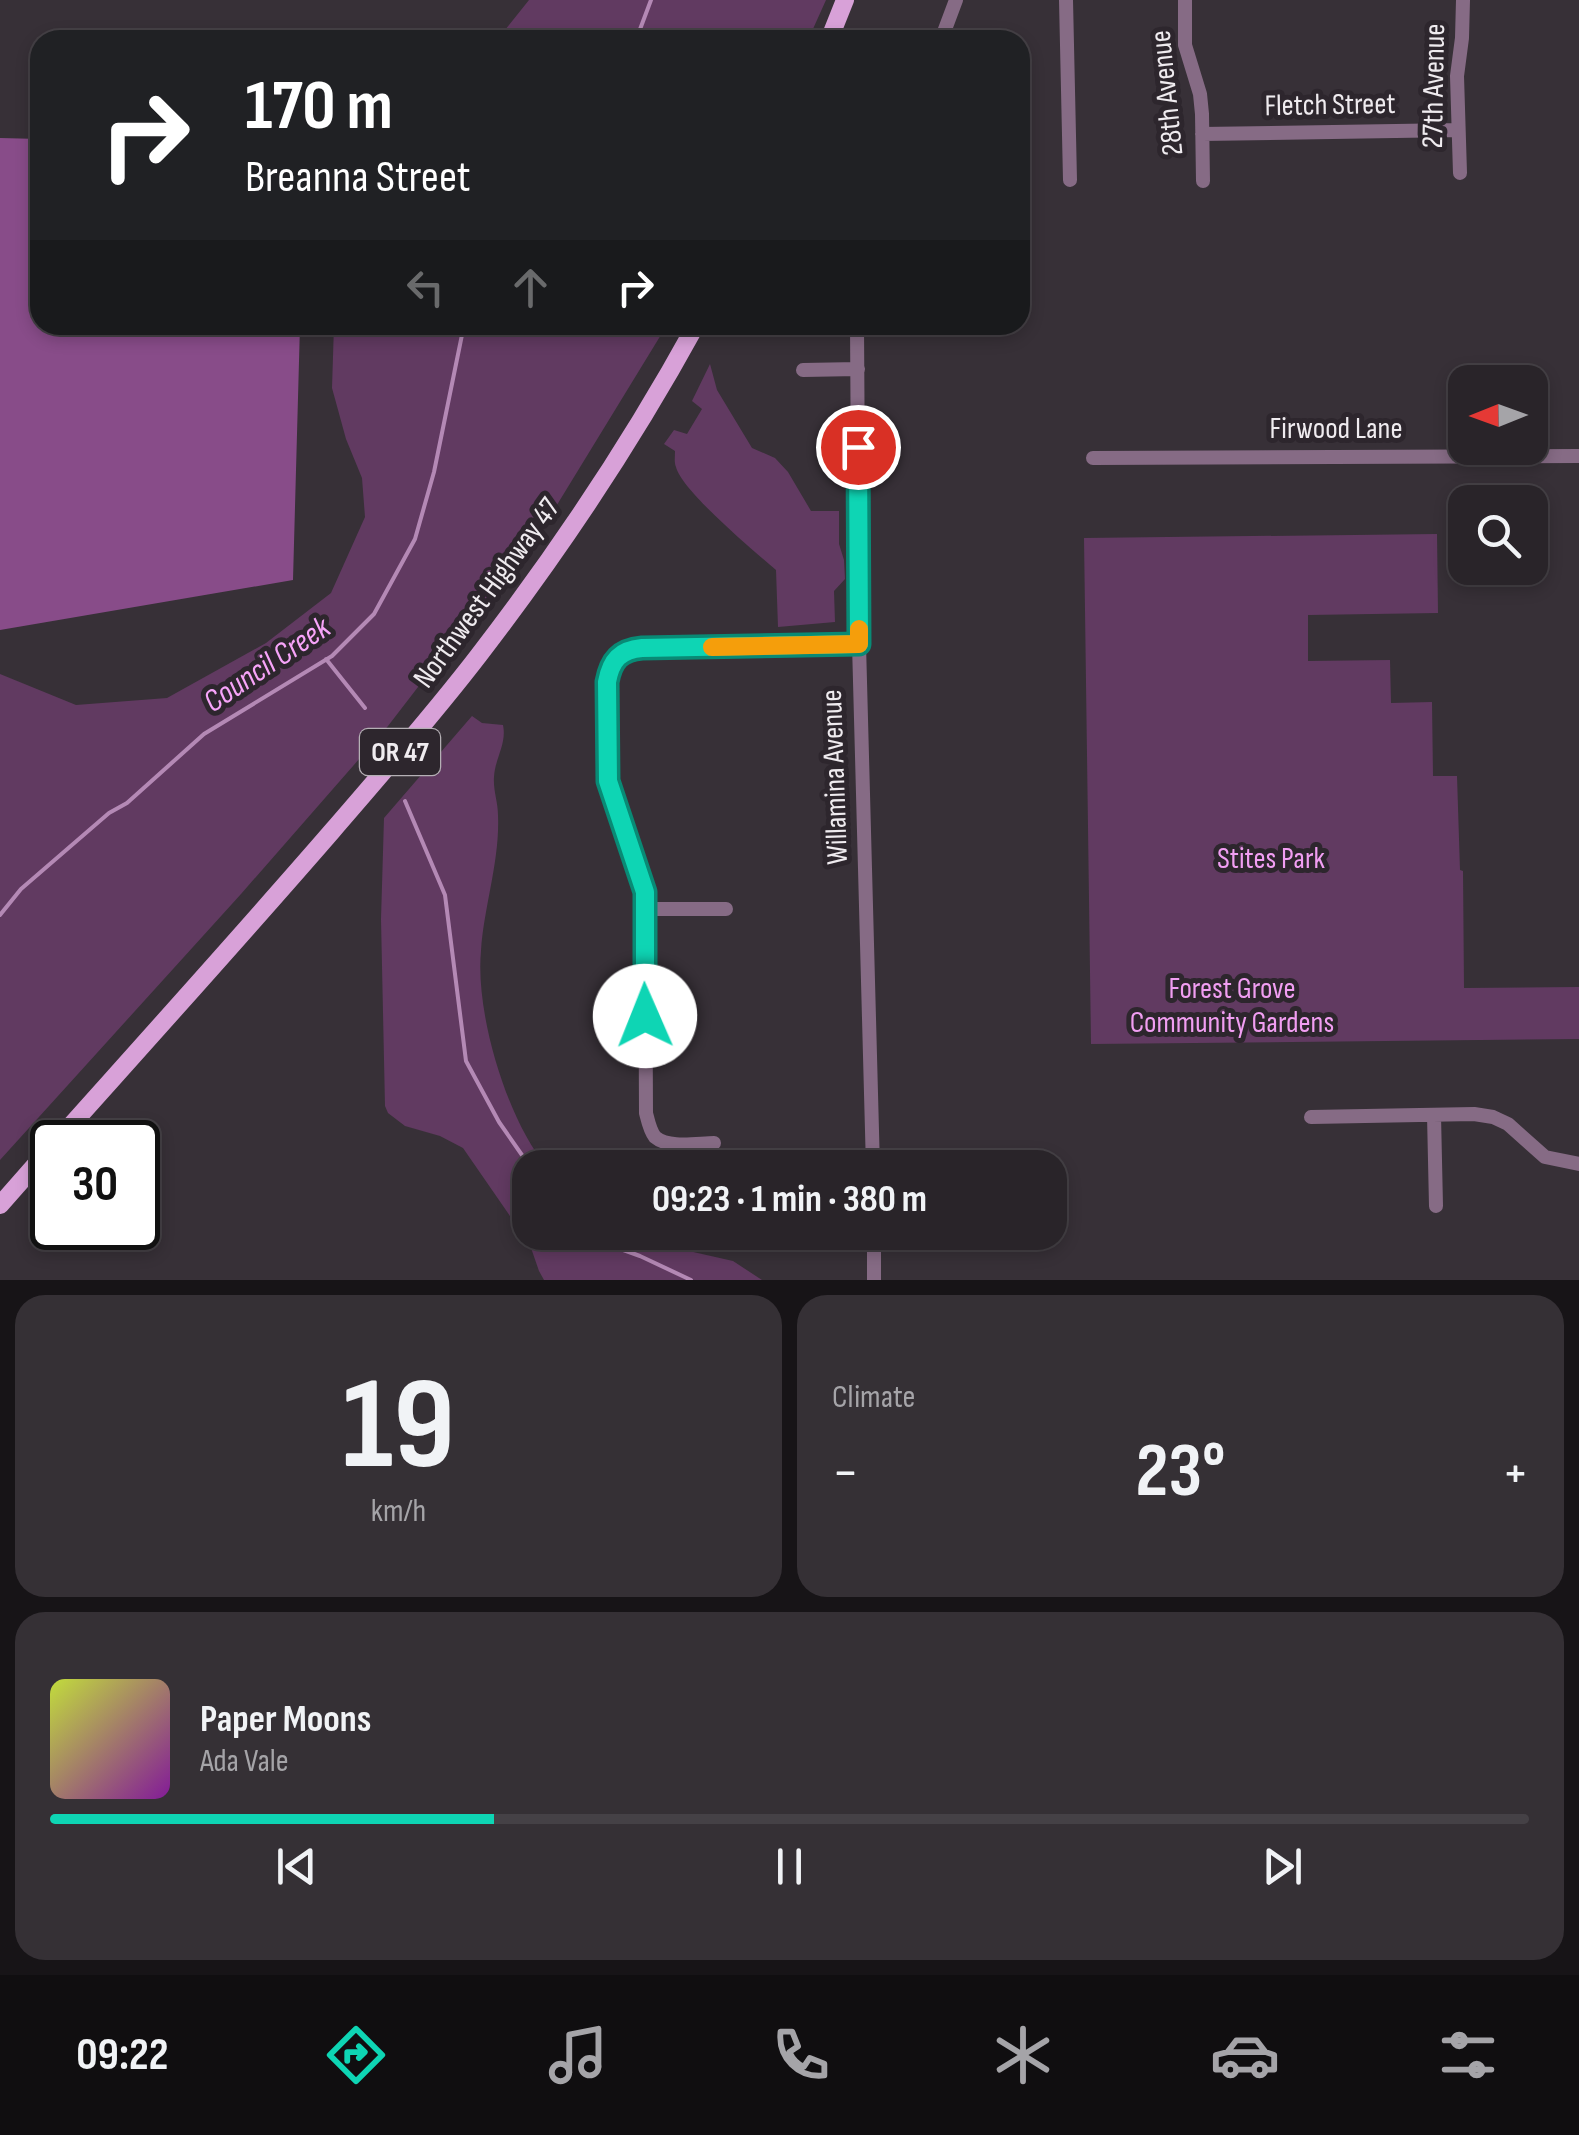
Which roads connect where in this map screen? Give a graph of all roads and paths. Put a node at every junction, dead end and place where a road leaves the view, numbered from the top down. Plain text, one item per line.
1 (845, 0) edge
2 (956, 0) edge
3 (1066, 0) edge
4 (1186, 0) edge
5 (1463, 0) edge
6 (833, 30) edge
7 (944, 30) edge
8 (1458, 130) junction
9 (1202, 134) junction
10 (1460, 173) dead end
11 (1070, 180) dead end
12 (1203, 181) dead end
13 (690, 335) edge
14 (857, 335) edge
15 (858, 369) junction
16 (803, 370) dead end
17 (1579, 456) edge
18 (1093, 458) dead end
19 (859, 644) junction
20 (726, 908) dead end
21 (644, 909) junction
22 (1434, 1115) junction
23 (1311, 1117) dead end
24 (75, 1120) edge
25 (714, 1143) dead end
26 (873, 1150) edge
27 (1579, 1164) edge
28 (30, 1172) edge
29 (0, 1206) edge
30 (1436, 1206) dead end
31 (874, 1250) edge
32 (874, 1280) edge

1 - 6 main road
2 - 7 street
3 - 11 street
4 - 9 street, 28th Avenue
5 - 8 street, 27th Avenue
8 - 9 street, Fletch Street
8 - 10 street, 27th Avenue
9 - 12 street, 28th Avenue
13 - 24 main road, Northwest Highway 47 / OR 47
14 - 15 street, Willamina Avenue
15 - 16 street
15 - 19 street, Willamina Avenue
17 - 18 street, Firwood Lane
19 - 21 street
19 - 26 street, Willamina Avenue
20 - 21 street
21 - 25 street
22 - 23 street
22 - 27 street
22 - 30 street
28 - 29 main road, Northwest Highway 47 / OR 47
31 - 32 street

